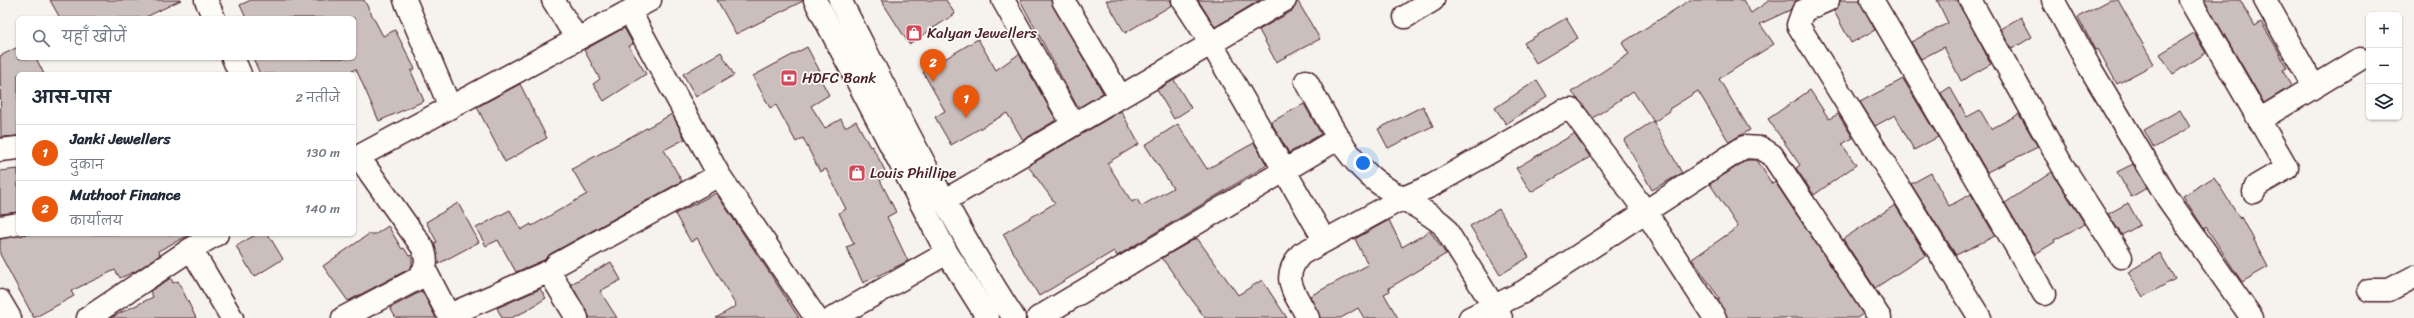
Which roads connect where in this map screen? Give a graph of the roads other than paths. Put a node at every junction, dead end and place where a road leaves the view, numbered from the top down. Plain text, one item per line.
1 (206, 0) edge
2 (405, 0) edge
3 (553, 0) edge
4 (650, 0) edge
5 (816, 0) edge
6 (840, 0) edge
7 (1003, 0) edge
8 (1063, 0) edge
9 (1183, 0) edge
10 (1285, 0) edge
11 (1433, 0) edge
12 (1828, 0) edge
13 (1872, 0) edge
14 (1970, 0) edge
15 (2054, 0) edge
16 (2190, 0) edge
17 (2265, 0) edge
18 (630, 12) junction
19 (213, 16) edge
20 (1405, 17) dead end
21 (577, 38) junction
22 (1212, 43) junction
23 (2360, 59) dead end
24 (1306, 81) dead end
25 (2314, 87) junction
26 (1120, 96) junction
27 (450, 107) junction
28 (2259, 120) junction
29 (1072, 124) junction
30 (1339, 138) junction
31 (16, 148) edge
32 (0, 150) edge
33 (356, 158) edge
34 (1284, 171) junction
35 (719, 175) junction
36 (2254, 192) dead end
37 (1403, 198) junction
38 (944, 200) junction
39 (1645, 211) junction
40 (16, 224) edge
41 (0, 227) edge
42 (213, 236) edge
43 (1325, 241) junction
44 (190, 249) junction
45 (947, 253) junction
46 (2121, 257) dead end
47 (425, 270) junction
48 (552, 270) junction
49 (2414, 277) edge
50 (2369, 290) dead end
51 (2044, 294) dead end
52 (0, 301) edge
53 (1498, 312) edge
54 (450, 317) edge
55 (10, 318) edge
56 (88, 318) edge
57 (232, 318) edge
58 (344, 318) edge
59 (577, 318) edge
60 (816, 318) edge
61 (833, 318) edge
62 (988, 318) edge
63 (1014, 318) edge
64 (1038, 318) edge
65 (1308, 318) edge
66 (1470, 318) edge
67 (1715, 318) edge
68 (1880, 318) edge
69 (1980, 318) edge
70 (2252, 318) edge

1 - 19 street
2 - 27 street
3 - 21 street
4 - 18 street
5 - 45 street
6 - 38 street
7 - 29 street
8 - 26 street
9 - 22 street
10 - 22 street
11 - 20 street
12 - 69 street
13 - 51 street
14 - 46 street
15 - 70 street
16 - 28 street
17 - 25 street
18 - 21 street
18 - 35 street
21 - 27 street
22 - 26 street
22 - 34 street
23 - 25 street
24 - 30 street
25 - 28 street
26 - 29 street
27 - 33 street
28 - 36 street
29 - 38 street
30 - 34 street
30 - 37 street
31 - 32 street
33 - 47 street
34 - 43 street
34 - 64 street
35 - 48 street
35 - 60 street
37 - 39 street
37 - 43 street
37 - 53 street
38 - 63 street
39 - 53 street
39 - 67 street
39 - 68 street
40 - 41 street
42 - 44 street
43 - 65 street
44 - 56 street
44 - 57 street
45 - 61 street
45 - 62 street
47 - 54 street
47 - 58 street
48 - 54 street
48 - 59 street
49 - 50 street
52 - 55 street
53 - 66 street

